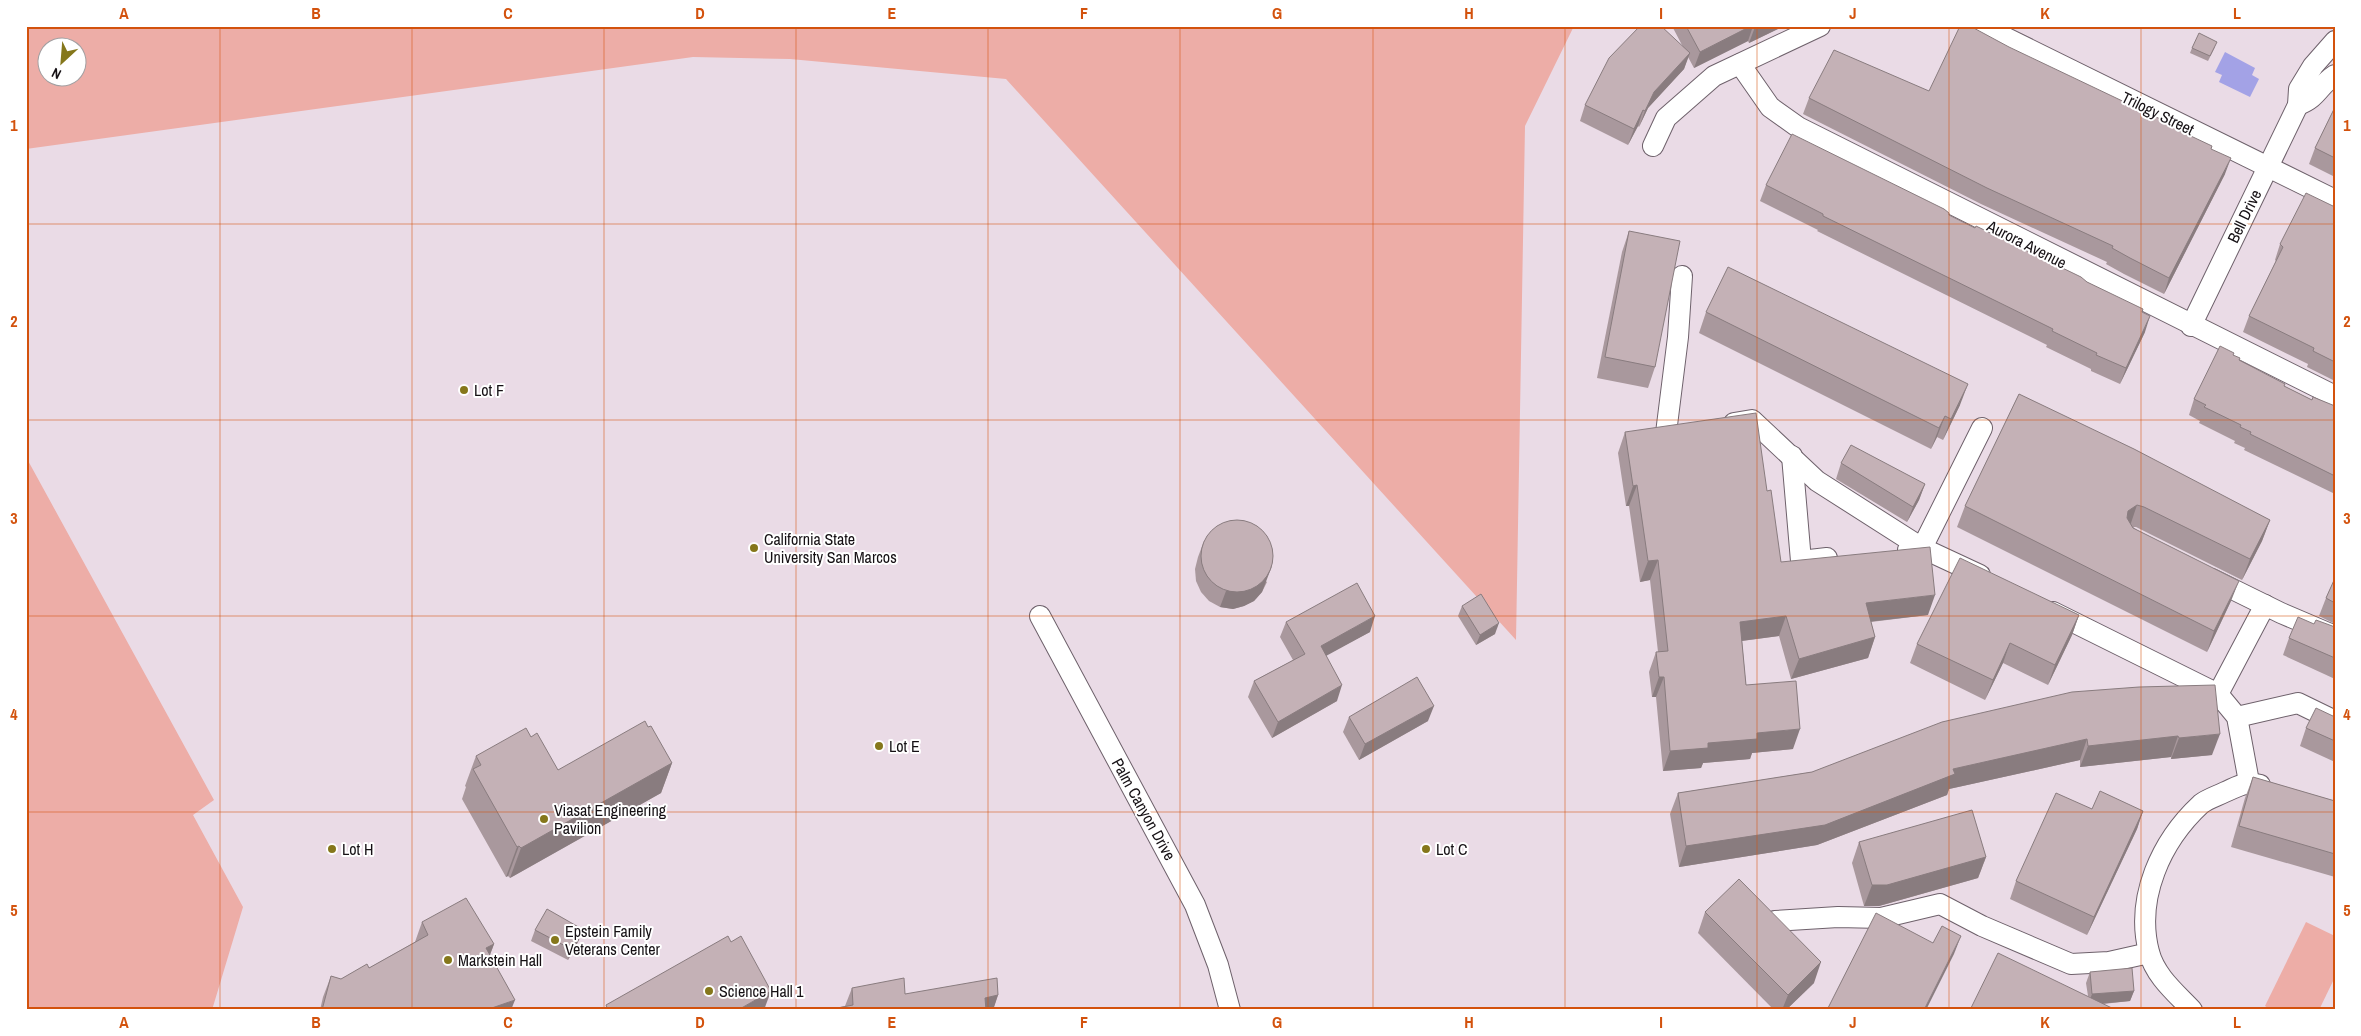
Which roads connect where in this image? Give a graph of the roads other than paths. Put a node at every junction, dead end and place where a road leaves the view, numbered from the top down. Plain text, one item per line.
1 (1820, 26) edge
2 (1982, 26) edge
3 (2335, 41) edge
4 (1740, 64) junction
5 (2335, 74) edge
6 (2298, 106) junction
7 (1653, 146) dead end
8 (2268, 167) junction
9 (2335, 200) edge
10 (1682, 276) dead end
11 (2191, 326) junction
12 (2335, 396) edge
13 (1714, 426) edge
14 (1982, 428) dead end
15 (1666, 433) edge
16 (1792, 456) junction
17 (1922, 548) junction
18 (1894, 551) edge
19 (1847, 556) edge
20 (2193, 569) edge
21 (2000, 586) edge
22 (2035, 603) edge
23 (2264, 606) junction
24 (1040, 616) dead end
25 (2335, 636) edge
26 (2218, 694) junction
27 (2179, 695) edge
28 (2237, 718) junction
29 (2335, 721) edge
30 (2249, 782) junction
31 (2278, 790) edge
32 (1775, 921) edge
33 (2149, 953) junction
34 (1230, 1010) edge
35 (2192, 1010) edge

1 - 4 street
2 - 8 street, Trilogy Street
3 - 6 street, Bell Drive
4 - 7 street
4 - 11 street, Aurora Avenue
5 - 6 street, Bell Drive
6 - 8 street, Bell Drive
8 - 9 street, Trilogy Street
8 - 11 street, Bell Drive
10 - 15 street
11 - 12 street, Aurora Avenue
13 - 16 street
14 - 17 street
16 - 17 street
16 - 19 street
17 - 18 street
17 - 21 street
20 - 23 street
22 - 26 street
23 - 25 street
23 - 26 street
24 - 34 street, Palm Canyon Drive
26 - 27 street
26 - 28 street
28 - 29 street
28 - 30 street
30 - 31 street
30 - 33 street
32 - 33 street
33 - 35 street

